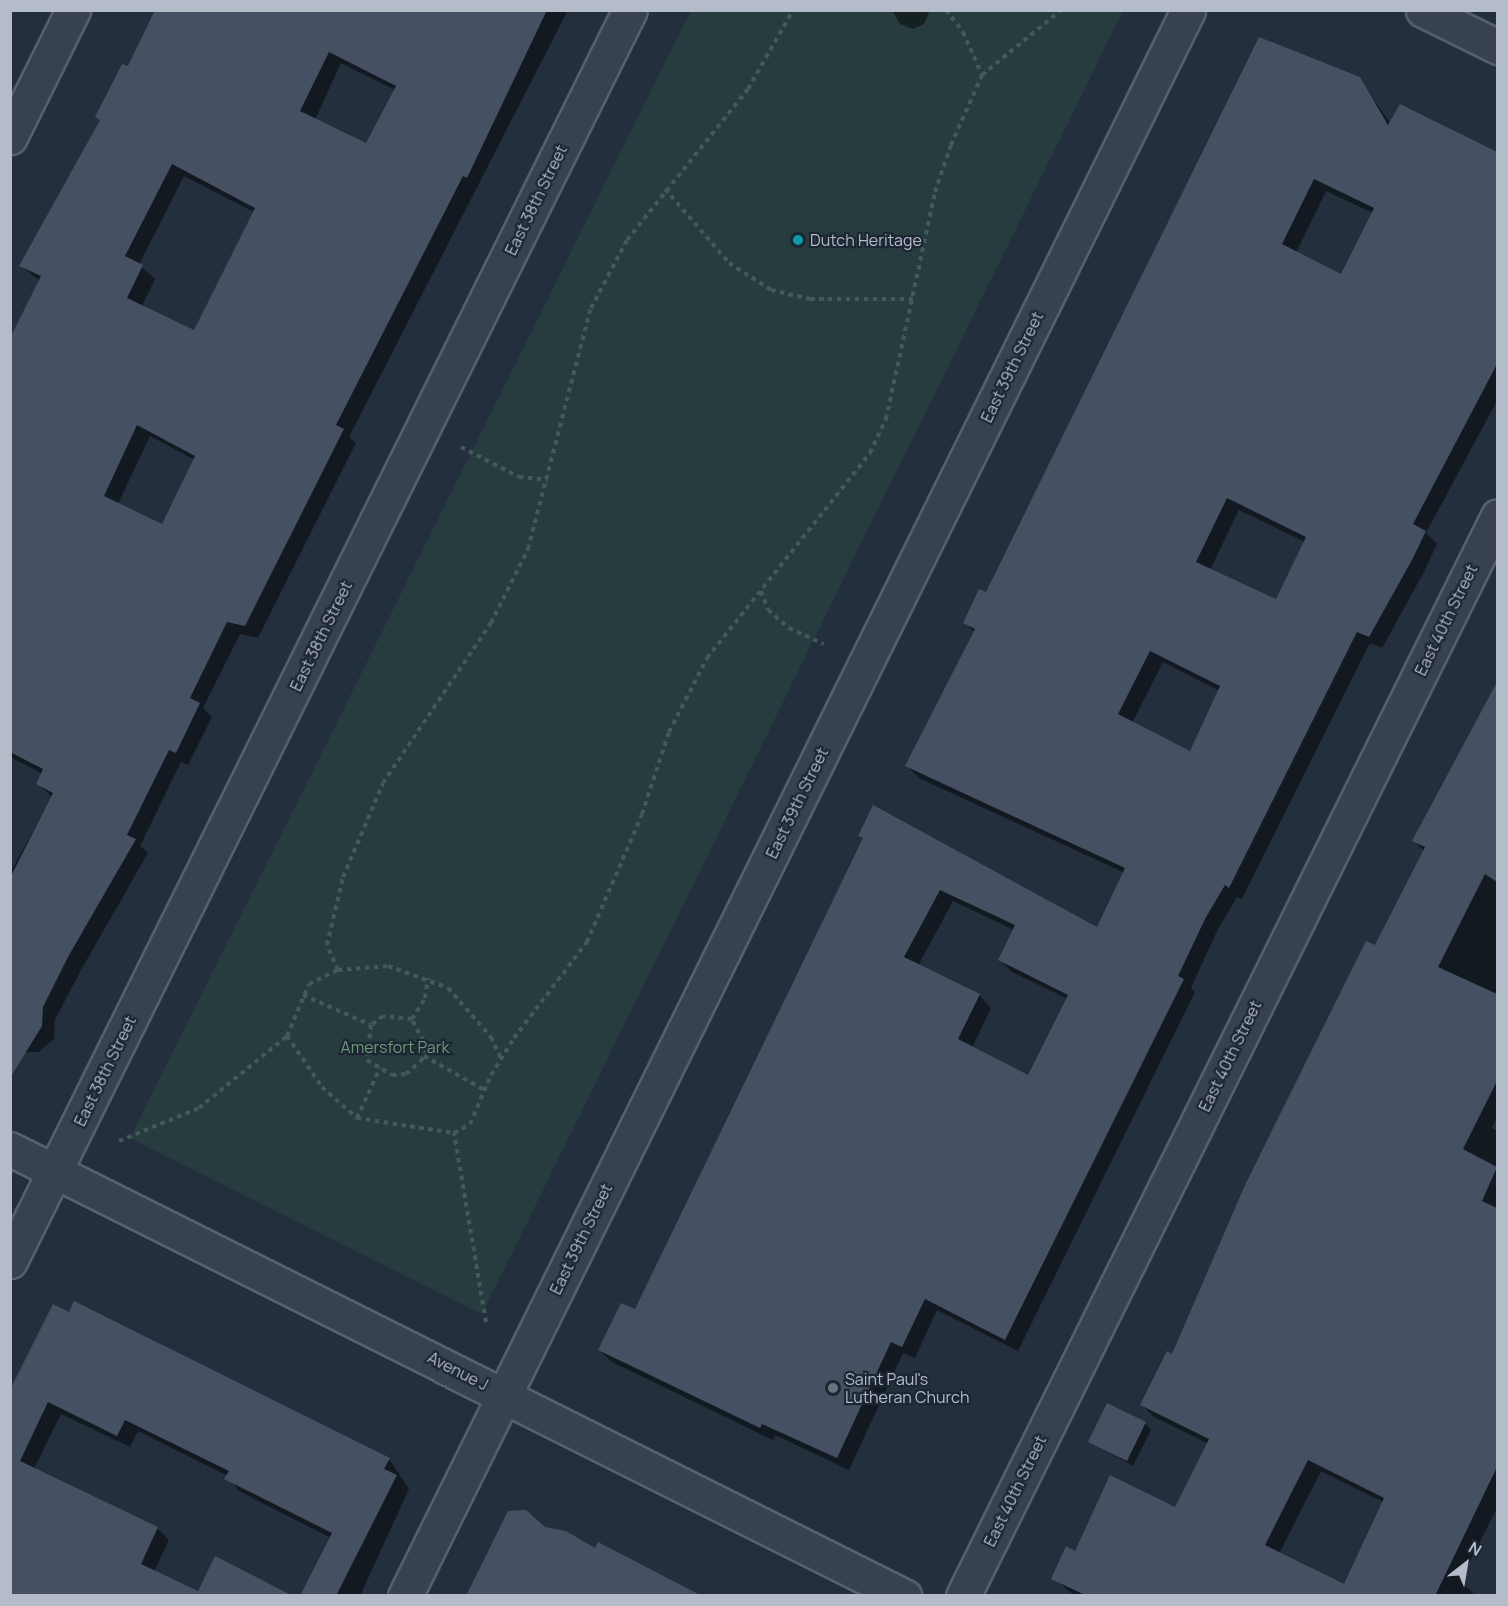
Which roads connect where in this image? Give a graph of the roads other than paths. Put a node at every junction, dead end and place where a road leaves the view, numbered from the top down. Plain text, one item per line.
1 (73, 10) edge
2 (630, 10) edge
3 (1188, 10) edge
4 (1424, 10) edge
5 (1497, 47) edge
6 (10, 137) edge
7 (1497, 516) edge
8 (10, 1149) edge
9 (56, 1171) junction
10 (10, 1261) edge
11 (505, 1394) junction
12 (405, 1596) edge
13 (904, 1596) edge
14 (963, 1596) edge

1 - 6 street
2 - 9 street, East 38th Street
3 - 11 street, East 39th Street
4 - 5 street
7 - 14 street, East 40th Street
8 - 9 street, Avenue J
9 - 10 street, East 38th Street
9 - 11 street, Avenue J
11 - 12 street, East 39th Street
11 - 13 street, Avenue J

